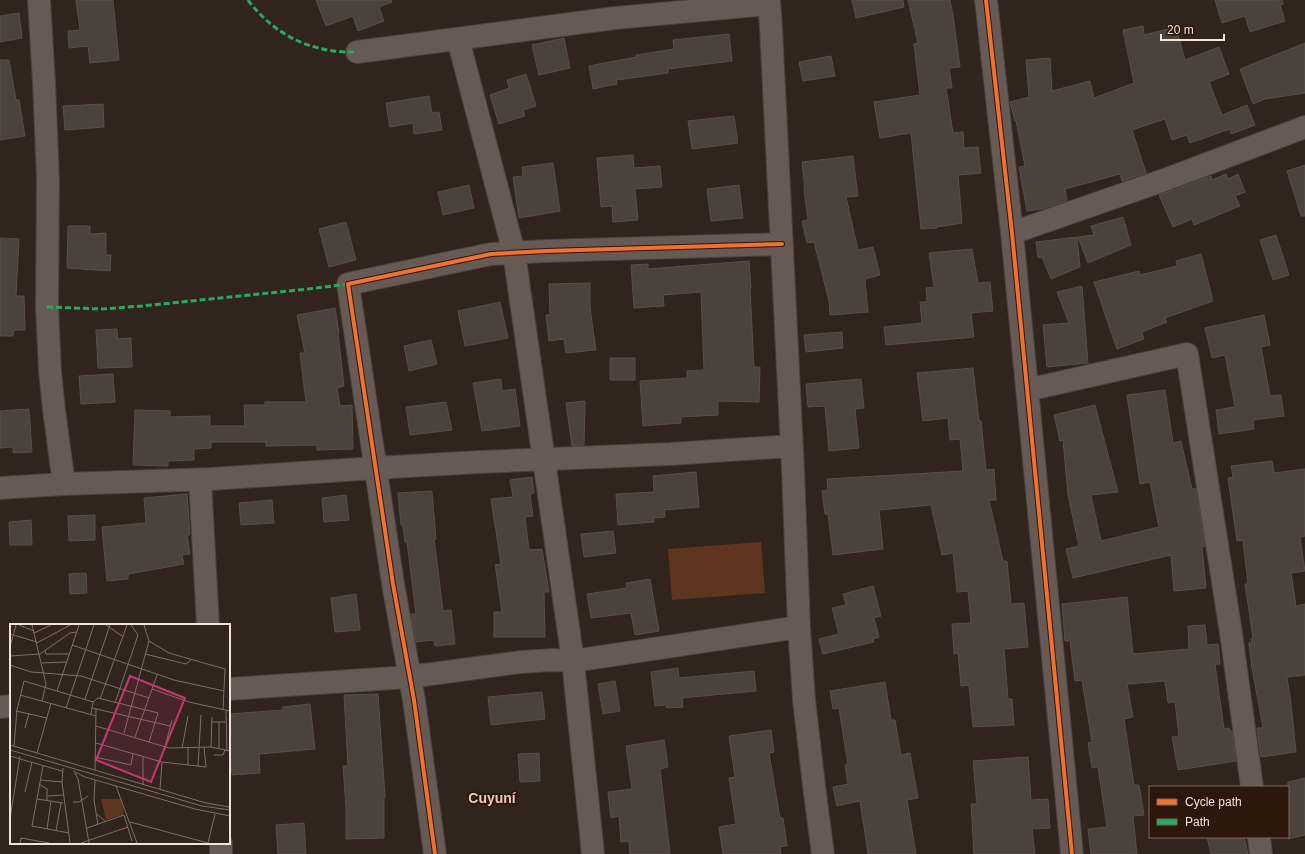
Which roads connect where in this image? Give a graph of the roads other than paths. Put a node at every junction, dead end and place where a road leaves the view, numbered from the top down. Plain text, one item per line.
1 (39, 0) edge
2 (986, 0) edge
3 (769, 2) edge
4 (458, 38) junction
5 (357, 52) dead end
6 (1305, 127) edge
7 (1012, 233) junction
8 (782, 244) junction
9 (514, 253) junction
10 (1027, 390) junction
11 (792, 446) junction
12 (544, 459) junction
13 (375, 468) junction
14 (200, 480) junction
15 (64, 484) junction
16 (0, 488) edge
17 (208, 624) edge
18 (799, 627) junction
19 (573, 661) junction
20 (409, 677) junction
21 (230, 689) edge
22 (10, 706) edge
23 (0, 707) edge
24 (1252, 786) edge
25 (1259, 838) edge
26 (435, 854) edge
27 (592, 854) edge
28 (823, 854) edge
29 (1072, 854) edge
30 (1261, 854) edge

1 - 15 street
2 - 7 street
3 - 4 street
3 - 8 street
4 - 5 street
4 - 9 street
6 - 7 street
7 - 10 street
8 - 9 street
8 - 11 street
9 - 12 street
9 - 13 street
10 - 24 street
10 - 29 street
11 - 12 street
11 - 18 street
12 - 13 street
12 - 19 street
13 - 14 street
13 - 20 street
14 - 15 street
14 - 17 street
15 - 16 street
18 - 19 street
18 - 28 street
19 - 20 street
19 - 27 street
20 - 21 street
20 - 26 street
22 - 23 street
25 - 30 street

